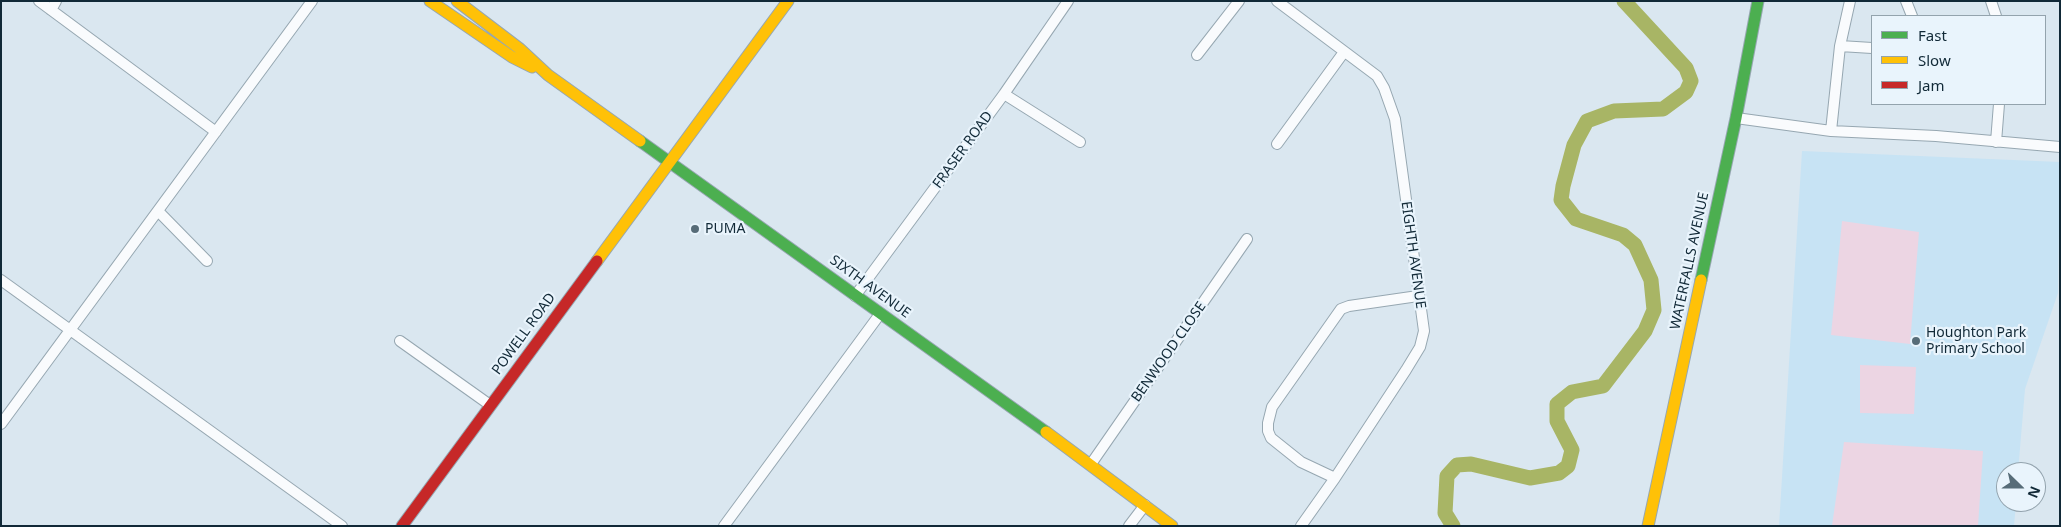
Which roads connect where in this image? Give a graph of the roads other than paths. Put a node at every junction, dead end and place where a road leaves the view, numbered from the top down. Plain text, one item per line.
1 (39, 1) edge
2 (312, 1) edge
3 (430, 1) edge
4 (456, 1) edge
5 (788, 1) edge
6 (1068, 1) edge
7 (1239, 1) edge
8 (1277, 1) edge
9 (1758, 1) edge
10 (1850, 1) edge
11 (1906, 1) edge
12 (1992, 1) edge
13 (53, 6) edge
14 (1912, 15) edge
15 (1996, 15) edge
16 (1840, 46) junction
17 (1871, 48) edge
18 (1344, 52) junction
19 (1197, 55) dead end
20 (548, 75) junction
21 (1004, 94) junction
22 (1999, 105) edge
23 (1736, 118) junction
24 (1830, 130) junction
25 (216, 132) junction
26 (1080, 142) dead end
27 (1996, 142) junction
28 (1277, 144) dead end
29 (2060, 147) edge
30 (670, 161) junction
31 (158, 211) junction
32 (1247, 239) dead end
33 (206, 261) dead end
34 (1, 280) edge
35 (855, 296) junction
36 (1418, 296) junction
37 (880, 314) junction
38 (70, 330) junction
39 (400, 341) dead end
40 (490, 405) junction
41 (1, 424) edge
42 (1090, 464) junction
43 (1335, 478) junction
44 (1145, 505) junction
45 (342, 526) edge
46 (402, 526) edge
47 (724, 526) edge
48 (1130, 526) edge
49 (1172, 526) edge
50 (1301, 526) edge
51 (1648, 526) edge

1 - 13 street
2 - 25 street
3 - 20 street
4 - 20 street
5 - 30 street, POWELL ROAD
6 - 21 street, FRASER ROAD
7 - 19 street
8 - 18 street, EIGHTH AVENUE
9 - 23 street, WATERFALLS AVENUE
10 - 16 street
11 - 14 street
12 - 15 street
13 - 25 street
16 - 17 street
16 - 24 street
18 - 28 street
18 - 36 street, EIGHTH AVENUE
20 - 30 street, SIXTH AVENUE
21 - 26 street
21 - 35 street, FRASER ROAD
22 - 27 street
23 - 24 street
23 - 51 street, WATERFALLS AVENUE
24 - 27 street
25 - 31 street
27 - 29 street
30 - 35 street, SIXTH AVENUE
30 - 40 street, POWELL ROAD
31 - 33 street
31 - 38 street
32 - 42 street, BENWOOD CLOSE
34 - 38 street
35 - 37 street, SIXTH AVENUE
36 - 43 street, EIGHTH AVENUE
36 - 43 street
37 - 42 street, SIXTH AVENUE
37 - 47 street
38 - 41 street
38 - 45 street
39 - 40 street
40 - 46 street, POWELL ROAD
42 - 44 street, SIXTH AVENUE
43 - 50 street, EIGHTH AVENUE
44 - 48 street
44 - 49 street, SIXTH AVENUE

